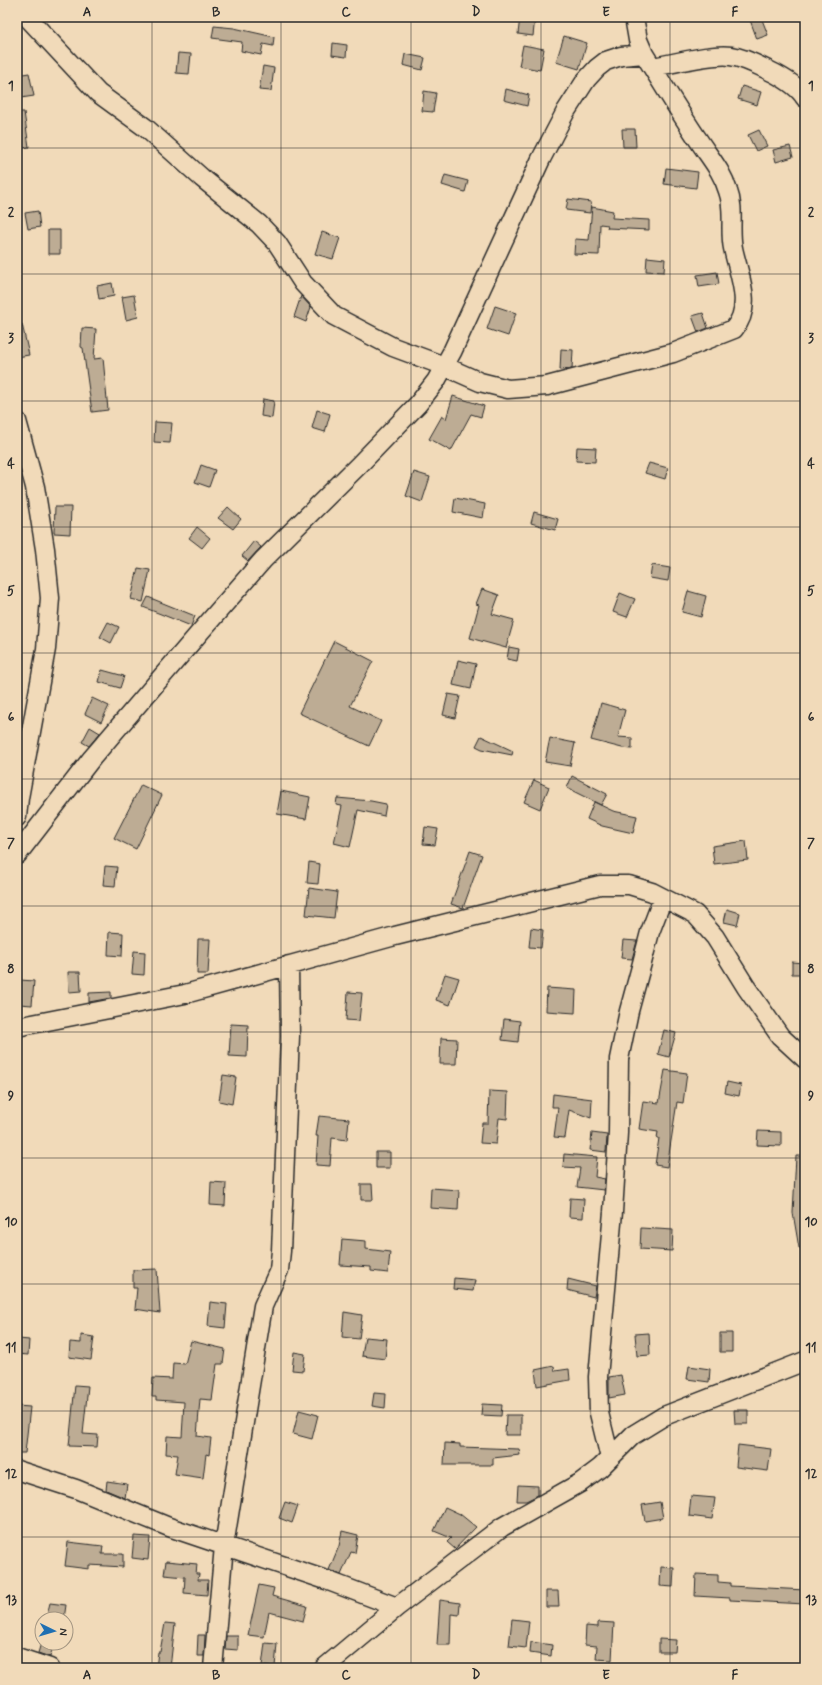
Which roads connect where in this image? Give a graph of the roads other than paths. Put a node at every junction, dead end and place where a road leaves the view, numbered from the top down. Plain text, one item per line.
1 (26, 17) edge
2 (633, 18) edge
3 (648, 61) junction
4 (805, 98) edge
5 (444, 366) junction
6 (17, 421) edge
7 (17, 817) edge
8 (17, 854) edge
9 (664, 898) junction
10 (289, 965) junction
11 (17, 1027) edge
12 (805, 1059) edge
13 (805, 1361) edge
14 (610, 1458) junction
15 (17, 1470) edge
16 (224, 1546) junction
17 (397, 1607) junction
18 (17, 1656) edge
19 (50, 1668) edge
20 (213, 1668) edge
21 (324, 1668) edge

1 - 5 street
2 - 3 street
3 - 4 street
3 - 5 street
3 - 5 street
5 - 8 street
6 - 7 street
9 - 10 street
9 - 12 street
9 - 14 street
10 - 11 street
10 - 16 street
13 - 14 street
14 - 17 street
15 - 16 street
16 - 17 street
16 - 20 street
17 - 21 street
18 - 19 street

